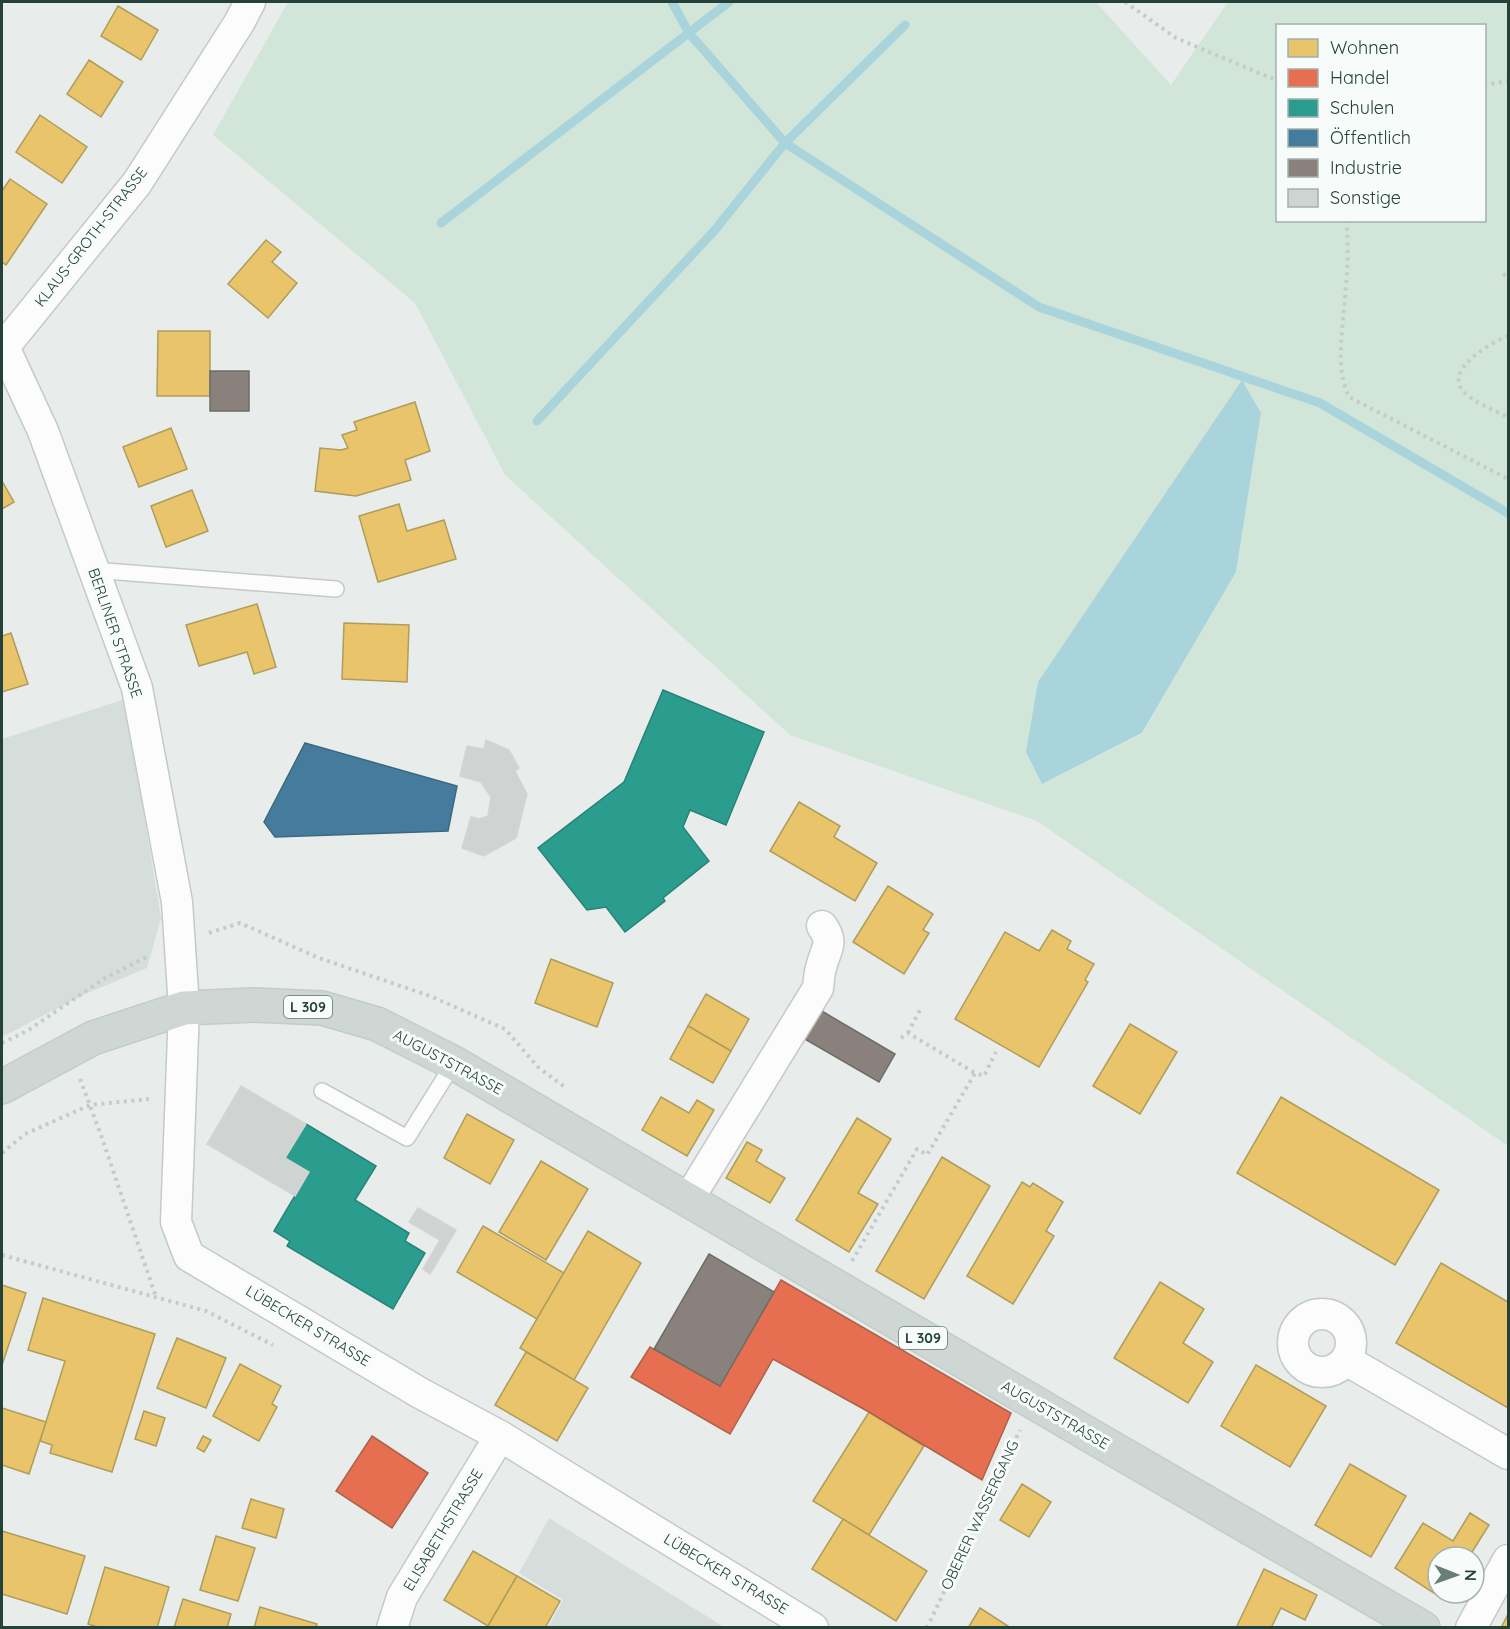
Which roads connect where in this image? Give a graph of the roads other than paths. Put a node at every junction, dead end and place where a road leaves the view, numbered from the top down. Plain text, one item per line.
1 (250, 2) edge
2 (3, 346) edge
3 (93, 570) junction
4 (336, 589) dead end
5 (822, 926) dead end
6 (184, 1008) junction
7 (454, 1063) junction
8 (2, 1087) edge
9 (322, 1091) dead end
10 (688, 1200) junction
11 (1346, 1360) dead end
12 (500, 1436) junction
13 (1509, 1454) edge
14 (1509, 1560) edge
15 (392, 1628) edge
16 (813, 1628) edge
17 (1423, 1628) edge
18 (1471, 1628) edge

1 - 2 street, KLAUS-GROTH-STRASSE
2 - 3 street, BERLINER STRASSE
3 - 4 lane
3 - 6 street, BERLINER STRASSE
5 - 10 street
6 - 7 main road, AUGUSTSTRASSE / L 309
6 - 8 main road, L 309
6 - 12 street, LÜBECKER STRASSE
7 - 9 lane
7 - 10 main road, AUGUSTSTRASSE / L 309
10 - 17 main road, AUGUSTSTRASSE / L 309
11 - 13 street
12 - 15 street, ELISABETHSTRASSE
12 - 16 street, LÜBECKER STRASSE
14 - 18 street

